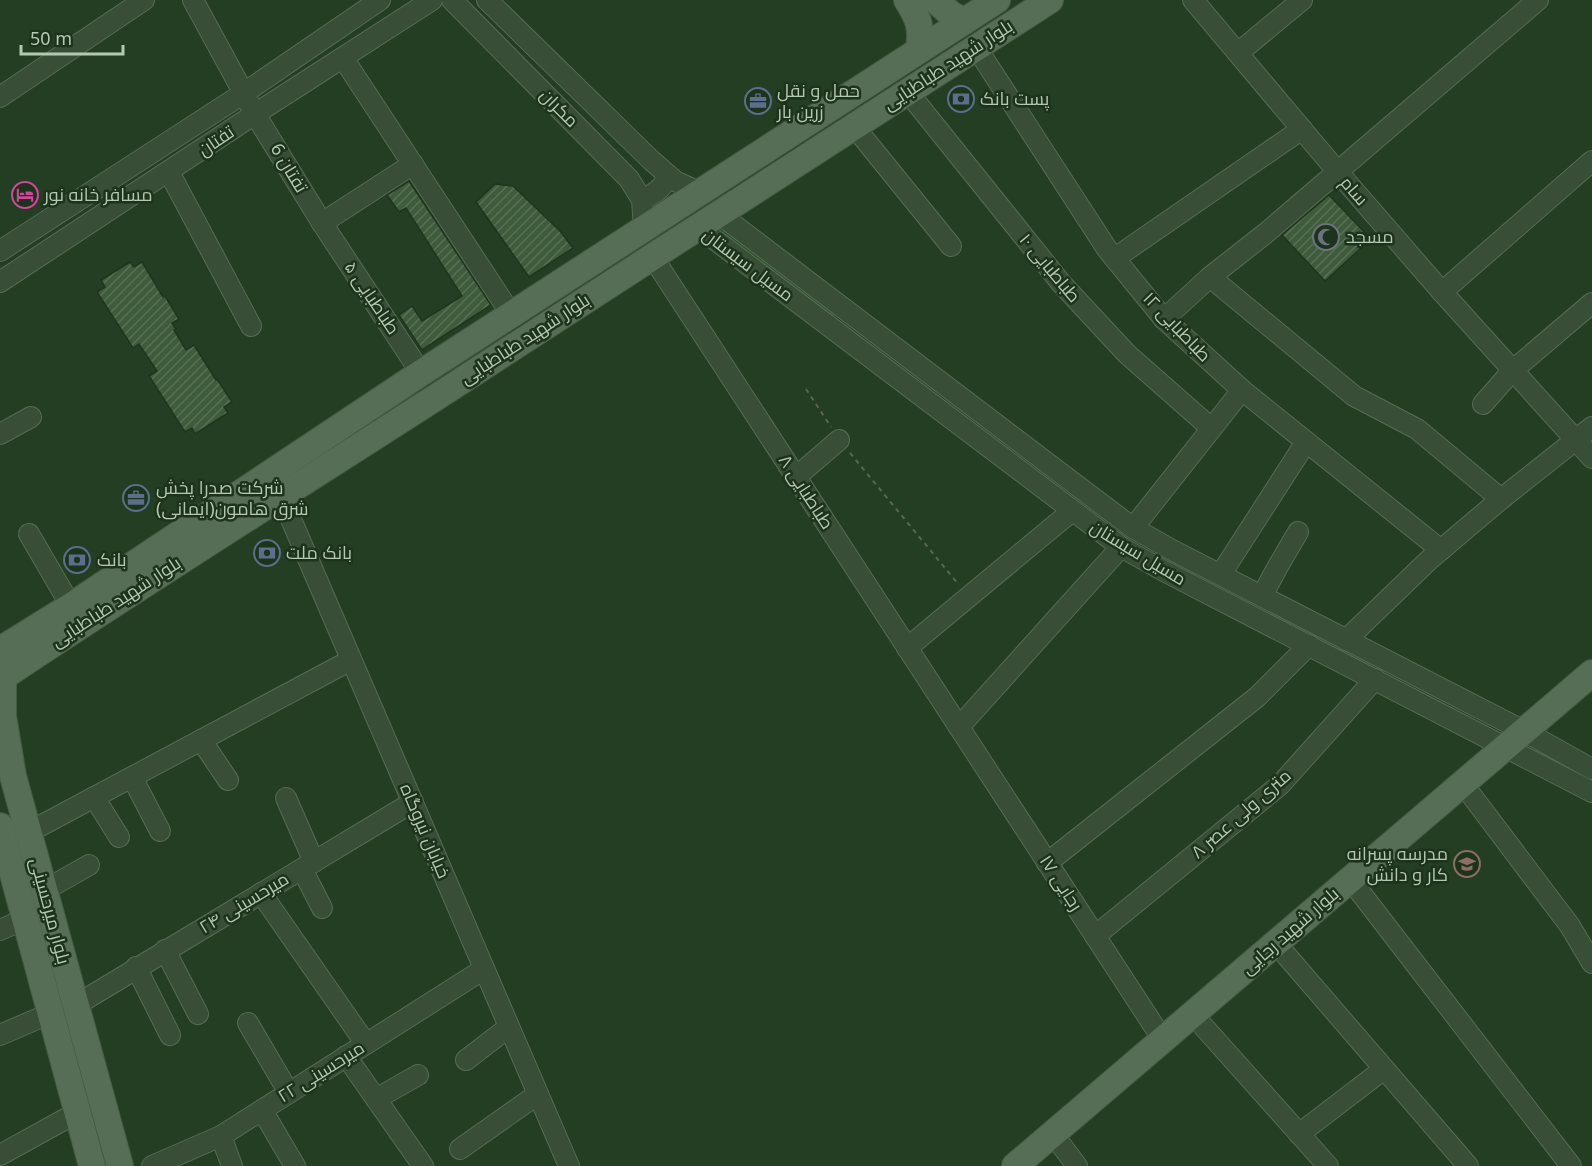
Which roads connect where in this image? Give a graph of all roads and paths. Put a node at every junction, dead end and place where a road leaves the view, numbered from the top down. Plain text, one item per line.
1 (144, 0) edge
2 (193, 0) edge
3 (380, 0) edge
4 (432, 0) edge
5 (452, 0) edge
6 (487, 0) edge
7 (997, 0) edge
8 (1050, 0) edge
9 (1193, 0) edge
10 (1302, 0) edge
11 (1538, 0) edge
12 (923, 3) edge
13 (964, 21) junction
14 (976, 47) junction
15 (919, 50) junction
16 (1238, 53) junction
17 (343, 58) junction
18 (907, 91) junction
19 (244, 93) junction
20 (0, 97) edge
21 (836, 103) junction
22 (255, 114) junction
23 (853, 125) junction
24 (1302, 129) junction
25 (1592, 160) edge
26 (413, 164) junction
27 (1337, 171) junction
28 (169, 172) junction
29 (668, 175) junction
30 (699, 192) junction
31 (642, 200) junction
32 (708, 220) junction
33 (322, 223) junction
34 (644, 228) junction
35 (951, 246) dead end
36 (0, 250) edge
37 (652, 256) junction
38 (1115, 258) junction
39 (1209, 277) junction
40 (0, 282) edge
41 (1442, 292) junction
42 (1592, 303) edge
43 (511, 314) junction
44 (1164, 319) junction
45 (250, 326) dead end
46 (1512, 371) junction
47 (421, 373) junction
48 (806, 389) dead end
49 (1242, 390) junction
50 (1483, 404) dead end
51 (31, 417) dead end
52 (1592, 427) edge
53 (1211, 428) junction
54 (0, 435) edge
55 (839, 440) junction
56 (1576, 440) junction
57 (1306, 442) junction
58 (1592, 458) edge
59 (796, 477) junction
60 (281, 496) junction
61 (1501, 499) junction
62 (1072, 511) junction
63 (1133, 528) junction
64 (1298, 532) dead end
65 (30, 534) dead end
66 (1120, 547) junction
67 (1441, 550) junction
68 (1221, 574) junction
69 (1262, 596) junction
70 (969, 597) junction
71 (71, 606) junction
72 (1346, 640) junction
73 (1309, 645) junction
74 (907, 648) junction
75 (351, 660) junction
76 (1, 664) edge
77 (1592, 673) edge
78 (1375, 679) junction
79 (1592, 694) edge
80 (959, 727) junction
81 (3, 735) edge
82 (201, 740) junction
83 (1522, 743) junction
84 (1592, 769) edge
85 (132, 777) junction
86 (228, 780) dead end
87 (1592, 792) edge
88 (1472, 796) junction
89 (94, 797) junction
90 (286, 798) dead end
91 (413, 802) junction
92 (0, 826) edge
93 (160, 831) dead end
94 (28, 832) junction
95 (119, 837) dead end
96 (4, 857) edge
97 (1047, 863) junction
98 (89, 865) dead end
99 (308, 865) junction
100 (45, 890) junction
101 (1360, 892) junction
102 (261, 893) junction
103 (322, 908) dead end
104 (25, 919) junction
105 (0, 930) edge
106 (1095, 936) junction
107 (165, 950) junction
108 (1286, 955) junction
109 (1592, 963) edge
110 (136, 968) junction
111 (484, 969) junction
112 (76, 1005) junction
113 (51, 1013) junction
114 (198, 1014) dead end
115 (248, 1023) dead end
116 (1203, 1026) junction
117 (509, 1027) junction
118 (0, 1035) edge
119 (170, 1035) dead end
120 (1163, 1040) junction
121 (366, 1044) junction
122 (346, 1056) junction
123 (466, 1060) dead end
124 (1384, 1069) junction
125 (418, 1075) dead end
126 (289, 1092) junction
127 (538, 1094) junction
128 (376, 1099) junction
129 (262, 1110) junction
130 (78, 1112) junction
131 (1299, 1134) junction
132 (220, 1136) junction
133 (460, 1149) dead end
134 (1064, 1149) edge
135 (0, 1155) edge
136 (93, 1166) edge
137 (120, 1166) edge
138 (152, 1166) edge
139 (232, 1166) edge
140 (295, 1166) edge
141 (423, 1166) edge
142 (569, 1166) edge
143 (1015, 1166) edge
144 (1039, 1166) edge
145 (1328, 1166) edge
146 (1468, 1166) edge
147 (1571, 1166) edge

1 - 20 street
2 - 19 street, تفتان 6
3 - 19 street, تفتان
4 - 17 street, تفتان
5 - 31 street, مکران
6 - 29 street, مکران
7 - 13 main road, بلوار شهید طباطبایی
8 - 14 main road, بلوار شهید طباطبایی
9 - 16 street, سام
10 - 16 street
11 - 27 street
12 - 13 main road
12 - 15 main road
13 - 15 main road, بلوار شهید طباطبایی
14 - 18 main road, بلوار شهید طباطبایی
14 - 38 street, طباطبایی ۱۲
15 - 21 main road, بلوار شهید طباطبایی
16 - 24 street, سام
17 - 22 street, تفتان
17 - 26 street
18 - 23 main road, بلوار شهید طباطبایی
18 - 53 street, طباطبایی ۱۰
19 - 22 street, تفتان 6
19 - 36 street, تفتان
21 - 23 main road
21 - 30 main road, بلوار شهید طباطبایی
22 - 28 street, تفتان
22 - 33 street, تفتان 6
23 - 32 main road, بلوار شهید طباطبایی
23 - 35 street
24 - 27 street, سام
24 - 38 street
25 - 41 street
26 - 33 street
26 - 43 street
27 - 39 street
27 - 41 street, سام
28 - 40 street, تفتان
28 - 45 street
29 - 30 street, مکران
29 - 31 street
30 - 34 main road, بلوار شهید طباطبایی
31 - 34 street, مکران
32 - 37 main road, بلوار شهید طباطبایی
32 - 62 street, مسیل سیستان
32 - 63 street, مسیل سیستان
33 - 47 street, طباطبایی ۵
34 - 43 main road, بلوار شهید طباطبایی
37 - 59 street, طباطبایی ۸
37 - 60 main road, بلوار شهید طباطبایی
38 - 44 street, طباطبایی ۱۲
39 - 44 street
39 - 61 street
41 - 46 street, سام
42 - 46 street
43 - 47 main road, بلوار شهید طباطبایی
44 - 49 street, طباطبایی ۱۲
46 - 50 street
46 - 56 street, سام
47 - 71 main road, بلوار شهید طباطبایی
48 - 55 path
49 - 53 street
49 - 57 street, طباطبایی ۱۲
51 - 54 street
52 - 56 street
53 - 63 street
55 - 59 street
55 - 70 path
56 - 58 street, سام
56 - 61 street
57 - 67 street, طباطبایی ۱۲
57 - 68 street
59 - 74 street, طباطبایی ۸
60 - 75 street, خیابان نیروگاه
60 - 76 main road, بلوار شهید طباطبایی
61 - 67 street
62 - 66 street, مسیل سیستان
62 - 70 street
63 - 68 street, مسیل سیستان
64 - 69 street
65 - 71 street
66 - 73 street, مسیل سیستان
66 - 80 street
67 - 72 street
68 - 69 street, مسیل سیستان
69 - 72 street, مسیل سیستان
70 - 74 street
71 - 76 main road, بلوار شهید طباطبایی
72 - 83 street, مسیل سیستان
73 - 78 street, مسیل سیستان
73 - 97 street
74 - 80 street, طباطبایی ۸
75 - 82 street
75 - 91 street, خیابان نیروگاه
76 - 81 main road, بلوار میرحسینی
77 - 83 main road, بلوار شهید رجایی
78 - 83 street, مسیل سیستان
78 - 106 street, ۸ متری ولی عصر
79 - 83 main road, بلوار شهید رجایی
80 - 97 street, رجایی ۱۷
81 - 94 main road, بلوار میرحسینی
82 - 85 street
82 - 86 street
83 - 84 street, مسیل سیستان
83 - 87 street, مسیل سیستان
83 - 88 main road, بلوار شهید رجایی
83 - 120 main road, بلوار شهید رجایی
85 - 89 street
85 - 93 street
88 - 101 main road, بلوار شهید رجایی
88 - 109 street
89 - 94 street
89 - 95 street
90 - 99 street
91 - 99 street, میرحسینی ۲۴
91 - 111 street, خیابان نیروگاه
92 - 96 main road, بلوار میرحسینی
94 - 100 main road, بلوار میرحسینی
96 - 104 main road, بلوار میرحسینی
97 - 106 street, رجایی ۱۷
98 - 100 street
99 - 102 street, میرحسینی ۲۴
99 - 103 street
100 - 112 main road, بلوار میرحسینی
101 - 108 main road, بلوار شهید رجایی
101 - 147 street
102 - 107 street, میرحسینی ۲۴
102 - 121 street
104 - 105 street
104 - 113 main road, بلوار میرحسینی
106 - 120 street, رجایی ۱۷
107 - 110 street, میرحسینی ۲۴
107 - 114 street
108 - 116 main road, بلوار شهید رجایی
108 - 124 street
110 - 112 street, میرحسینی ۲۴
110 - 119 street
111 - 117 street, خیابان نیروگاه
111 - 121 street, میرحسینی ۲۲
112 - 137 main road, بلوار میرحسینی
113 - 118 street
113 - 130 main road, بلوار میرحسینی
115 - 126 street
116 - 131 street
116 - 134 main road, بلوار شهید رجایی
117 - 123 street
117 - 127 street, خیابان نیروگاه
120 - 134 main road, بلوار شهید رجایی
121 - 122 street, میرحسینی ۲۲
122 - 126 street, میرحسینی ۲۲
122 - 128 street
124 - 131 street
124 - 146 street
125 - 128 street
126 - 129 street, میرحسینی ۲۲
127 - 133 street
127 - 142 street, خیابان نیروگاه
128 - 141 street
129 - 132 street, میرحسینی ۲۲
129 - 140 street
130 - 135 street
130 - 136 main road, بلوار میرحسینی
131 - 145 street
132 - 138 street, میرحسینی ۲۲
132 - 139 street
134 - 143 main road, بلوار شهید رجایی
134 - 144 main road, بلوار شهید رجایی

